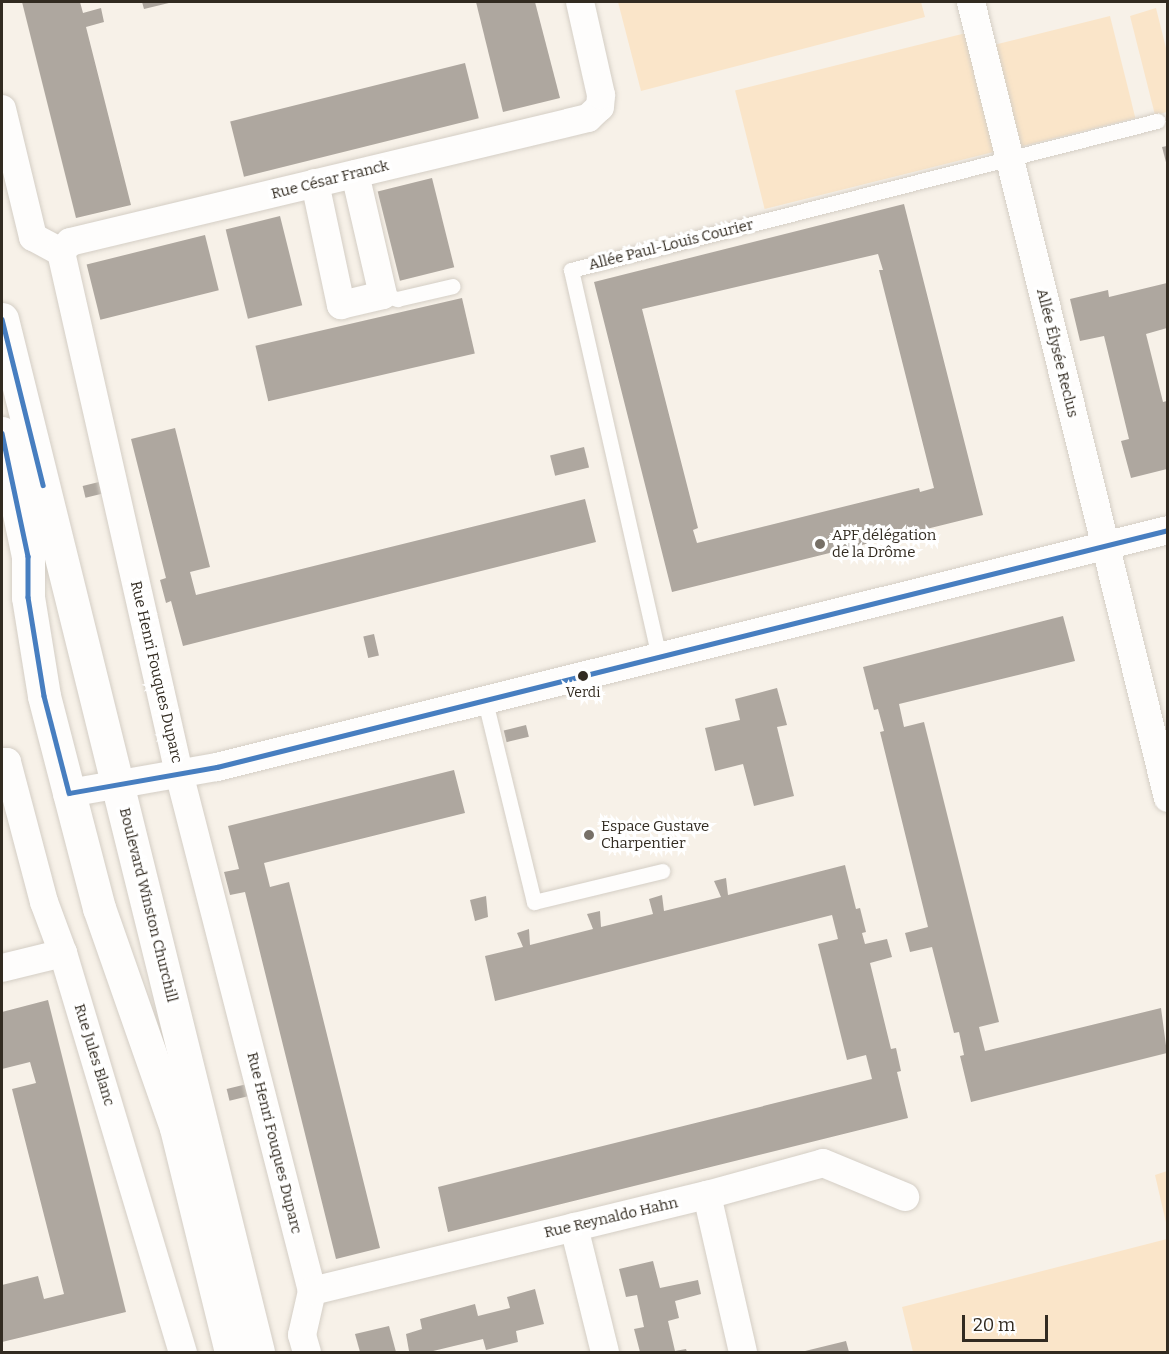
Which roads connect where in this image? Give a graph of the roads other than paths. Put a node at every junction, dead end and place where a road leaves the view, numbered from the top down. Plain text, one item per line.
1 (579, 2) edge
2 (971, 2) edge
3 (2, 109) edge
4 (1157, 121) dead end
5 (1009, 159) junction
6 (355, 174) junction
7 (315, 183) junction
8 (62, 252) junction
9 (453, 286) dead end
10 (382, 295) junction
11 (2, 319) edge
12 (2, 433) edge
13 (1167, 530) edge
14 (1105, 546) junction
15 (659, 657) junction
16 (485, 701) junction
17 (2, 762) edge
18 (179, 773) junction
19 (118, 785) junction
20 (69, 794) junction
21 (1167, 798) edge
22 (662, 871) dead end
23 (63, 953) junction
24 (2, 969) edge
25 (707, 1196) junction
26 (905, 1197) dead end
27 (574, 1227) junction
28 (312, 1291) junction
29 (183, 1353) edge
30 (231, 1353) edge
31 (258, 1353) edge
32 (307, 1353) edge
33 (605, 1353) edge
34 (742, 1353) edge

1 - 6 street, Rue César Franck
2 - 5 street, Allée Élysée Reclus
3 - 8 street
4 - 5 lane, Allée Paul-Louis Courier
5 - 14 street, Allée Élysée Reclus
5 - 15 lane, Allée Paul-Louis Courier
6 - 7 street, Rue César Franck
6 - 10 street
7 - 8 street, Rue César Franck
7 - 10 street
8 - 18 street, Rue Henri Fouques Duparc
9 - 10 lane
11 - 19 main road, Boulevard Winston Churchill
12 - 20 main road
13 - 14 street
14 - 15 street
14 - 21 street, Allée Élysée Reclus
15 - 16 street
16 - 18 street
16 - 22 lane
17 - 23 street, Rue Jules Blanc
18 - 19 street
18 - 28 street, Rue Henri Fouques Duparc
19 - 20 street
19 - 31 main road, Boulevard Winston Churchill
20 - 30 main road
23 - 24 street
23 - 29 street, Rue Jules Blanc
25 - 26 street, Rue Reynaldo Hahn
25 - 27 street, Rue Reynaldo Hahn
25 - 34 street
27 - 28 street, Rue Reynaldo Hahn
27 - 33 street
28 - 32 street, Rue Henri Fouques Duparc

